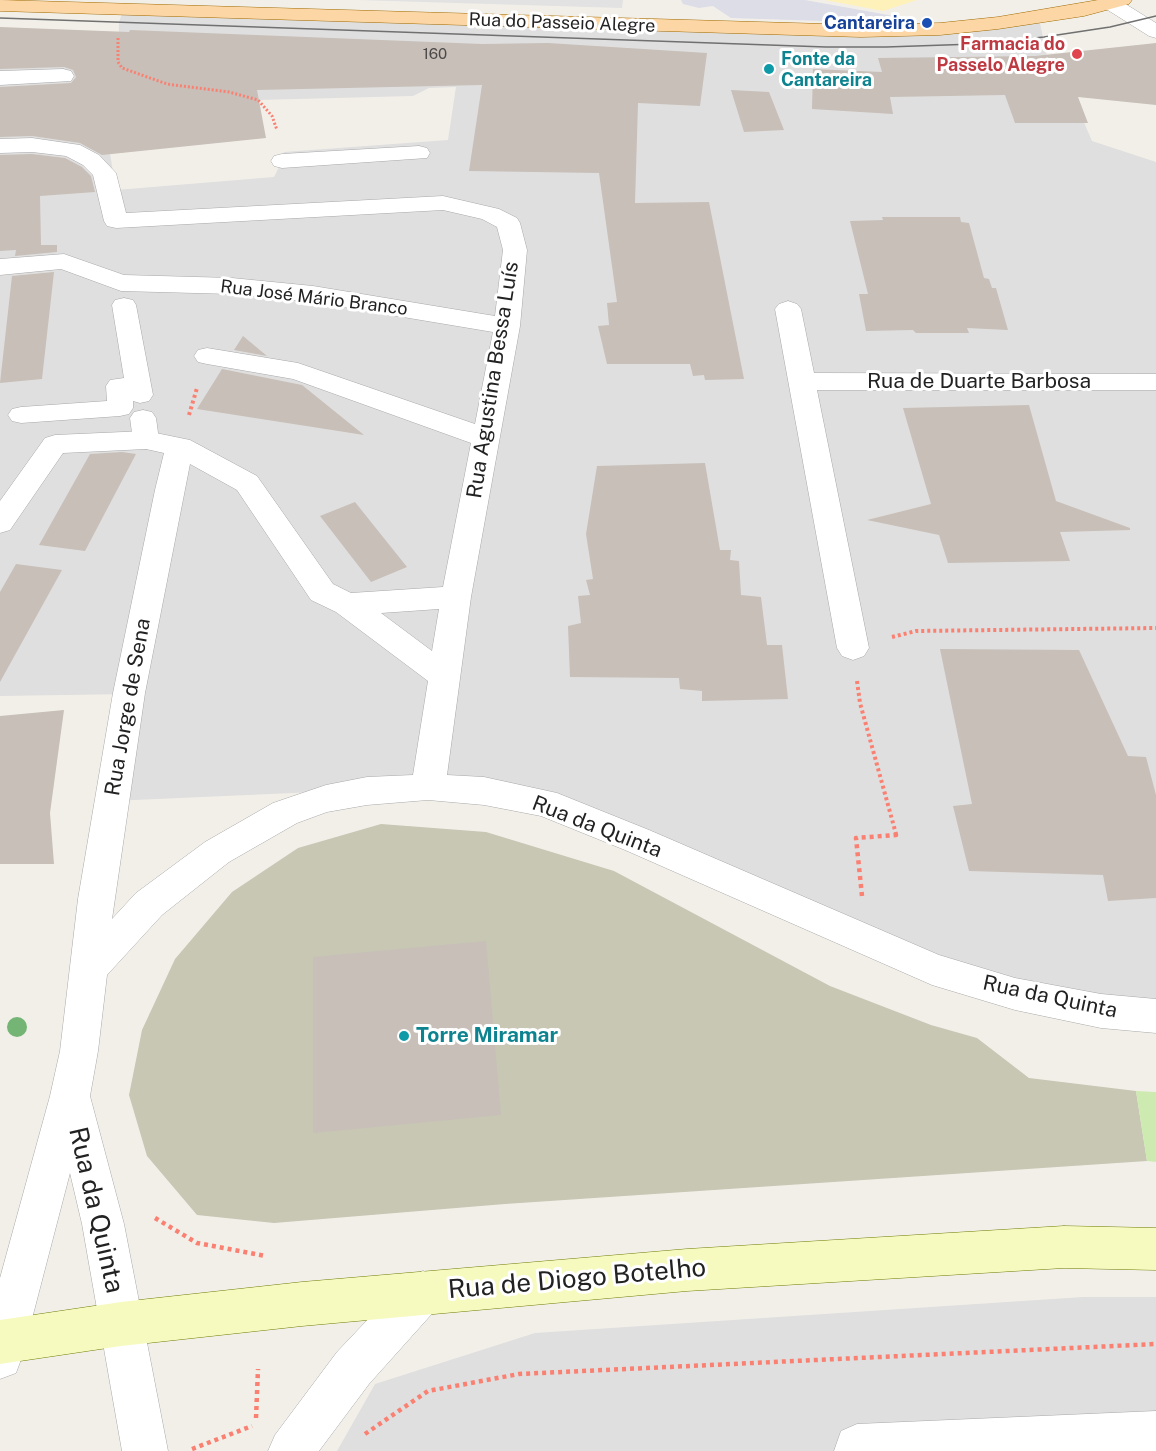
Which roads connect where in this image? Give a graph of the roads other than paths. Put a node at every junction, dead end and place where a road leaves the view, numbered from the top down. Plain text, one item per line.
1 (1116, 2) edge
2 (0, 4) edge
3 (1156, 32) edge
4 (63, 76) dead end
5 (0, 78) edge
6 (0, 146) edge
7 (419, 153) dead end
8 (282, 161) dead end
9 (0, 267) edge
10 (122, 289) junction
11 (788, 309) dead end
12 (507, 326) junction
13 (207, 356) dead end
14 (802, 381) junction
15 (1156, 382) edge
16 (142, 409) junction
17 (21, 415) dead end
18 (485, 438) junction
19 (180, 447) junction
20 (0, 524) edge
21 (456, 597) junction
22 (347, 604) junction
23 (853, 648) road end
24 (444, 676) junction
25 (428, 787) junction
26 (89, 969) junction
27 (1156, 1016) edge
28 (70, 1096) junction
29 (1156, 1249) edge
30 (423, 1292) junction
31 (121, 1324) junction
32 (1, 1347) edge
33 (1156, 1434) edge
34 (145, 1451) edge
35 (291, 1451) edge
36 (857, 1451) edge

1 - 2 main road, Rua do Passeio Alegre
1 - 3 street
4 - 5 street
6 - 12 street, Rua Agustina Bessa Luís
7 - 8 street
9 - 10 street, Rua José Mário Branco
10 - 12 street, Rua José Mário Branco
10 - 16 street
11 - 14 street
12 - 18 street, Rua Agustina Bessa Luís
13 - 18 street
14 - 15 street, Rua de Duarte Barbosa
14 - 23 street
16 - 17 street
16 - 19 street
16 - 20 street
18 - 21 street, Rua Agustina Bessa Luís
19 - 22 street
19 - 26 street, Rua Jorge de Sena
21 - 22 street
21 - 24 street, Rua Agustina Bessa Luís
22 - 24 street
24 - 25 street, Rua Agustina Bessa Luís
25 - 26 street, Rua da Quinta
25 - 27 street, Rua da Quinta
26 - 28 street, Rua da Quinta
28 - 31 street, Rua da Quinta
28 - 32 street, Rua da Quinta
29 - 30 main road, Rua de Diogo Botelho
30 - 31 main road, Rua de Diogo Botelho
30 - 35 street
31 - 32 main road, Rua de Diogo Botelho
31 - 34 street, Rua da Quinta
33 - 36 street

